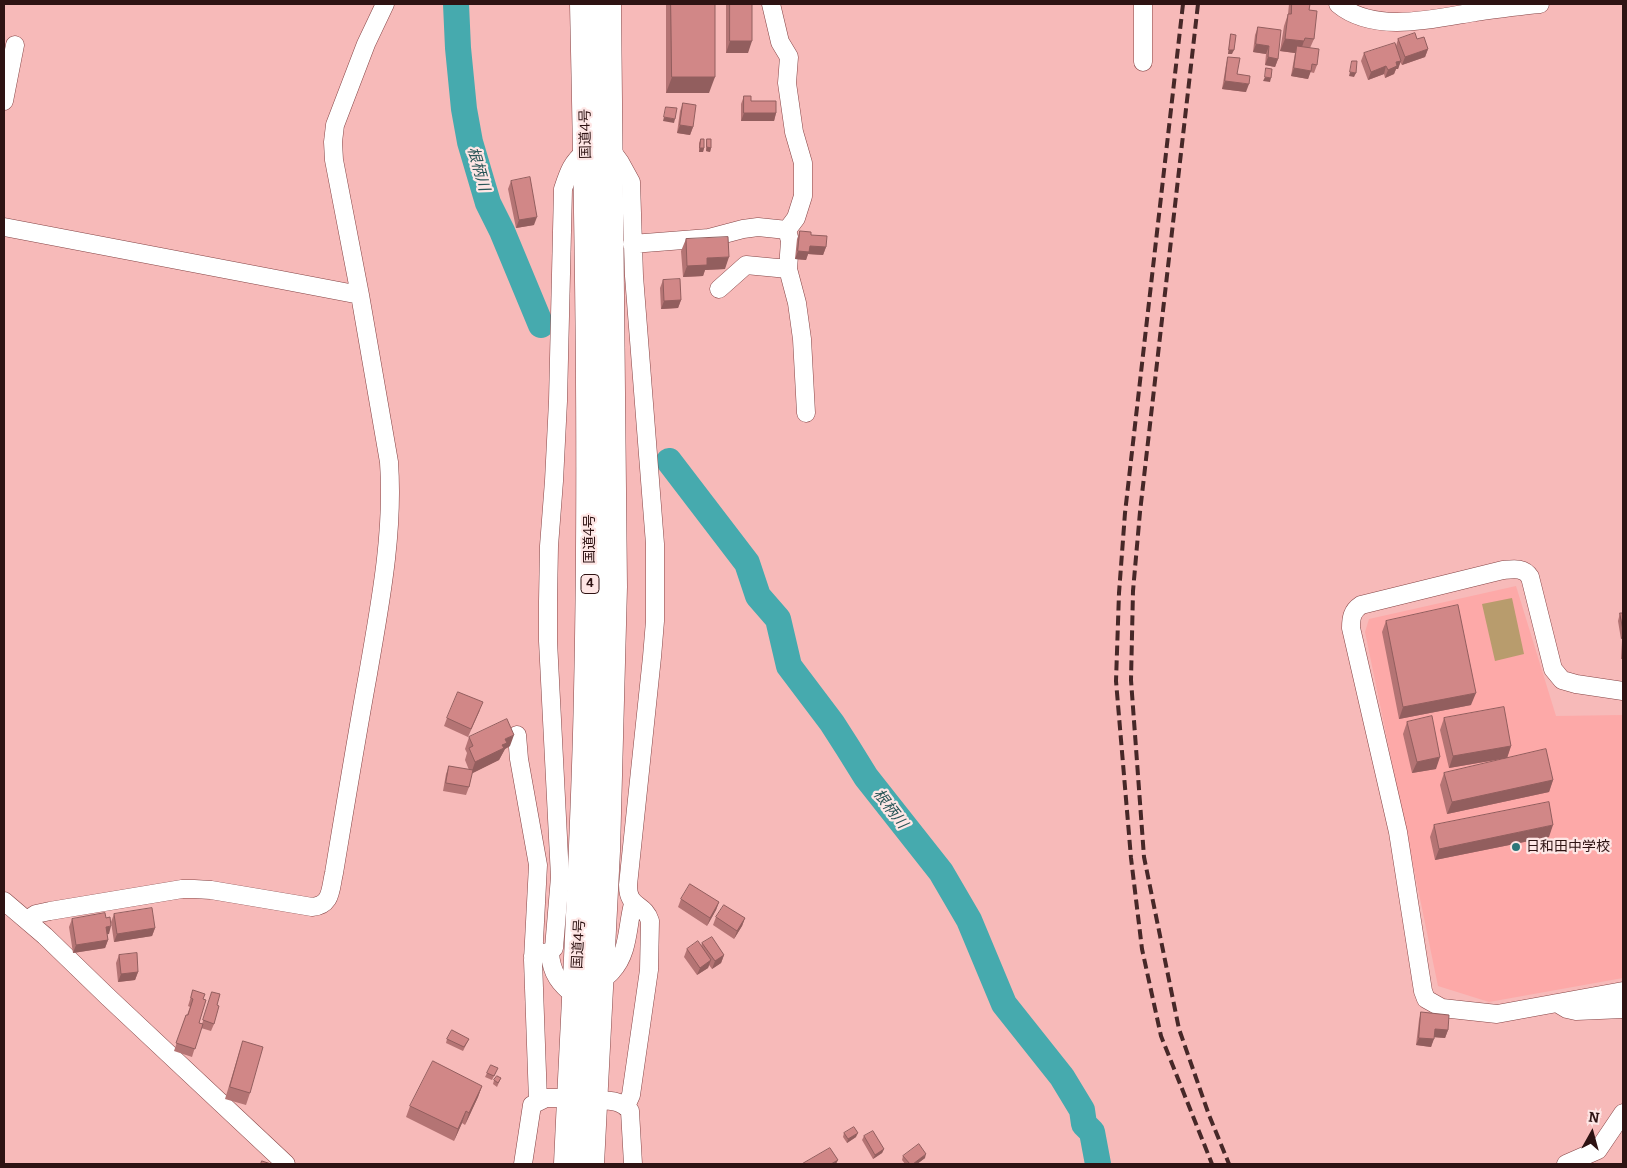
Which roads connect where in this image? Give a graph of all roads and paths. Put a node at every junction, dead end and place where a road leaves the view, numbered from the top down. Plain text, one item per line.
1 (385, 4) edge
2 (584, 4) edge
3 (607, 4) edge
4 (771, 4) edge
5 (1143, 4) edge
6 (1338, 4) edge
7 (1540, 4) edge
8 (15, 45) dead end
9 (1143, 62) dead end
10 (4, 101) edge
11 (598, 149) junction
12 (4, 227) edge
13 (787, 230) junction
14 (632, 244) junction
15 (788, 269) junction
16 (718, 288) dead end
17 (360, 295) junction
18 (806, 413) dead end
19 (1623, 691) edge
20 (517, 735) dead end
21 (4, 901) edge
22 (634, 904) junction
23 (27, 920) junction
24 (542, 954) junction
25 (600, 981) junction
26 (1623, 991) edge
27 (576, 997) junction
28 (1557, 1002) junction
29 (1623, 1009) edge
30 (582, 1099) junction
31 (538, 1101) junction
32 (626, 1106) junction
33 (1623, 1113) edge
34 (286, 1164) edge
35 (523, 1164) edge
36 (568, 1164) edge
37 (590, 1164) edge
38 (633, 1164) edge
39 (1566, 1164) edge

1 - 17 street
2 - 11 highway, 国道4号 / 4
3 - 11 highway, 国道4号 / 4
4 - 13 street
5 - 9 street
6 - 7 street
8 - 10 street
11 - 14 street
11 - 24 street
11 - 25 highway, 国道4号 / 4
11 - 27 highway, 国道4号 / 4
12 - 17 street
13 - 14 street
13 - 15 street
14 - 22 street
15 - 16 street
15 - 18 street
17 - 23 street
19 - 28 street
20 - 24 street
21 - 23 street
22 - 25 street
22 - 32 street
23 - 34 street
24 - 27 street
24 - 31 street
25 - 30 highway, 国道4号 / 4
26 - 28 street
27 - 30 highway, 国道4号 / 4
28 - 29 street
30 - 31 street
30 - 32 street
30 - 36 highway, 国道4号 / 4
30 - 37 highway, 国道4号 / 4
31 - 35 street
32 - 38 street
33 - 39 street

